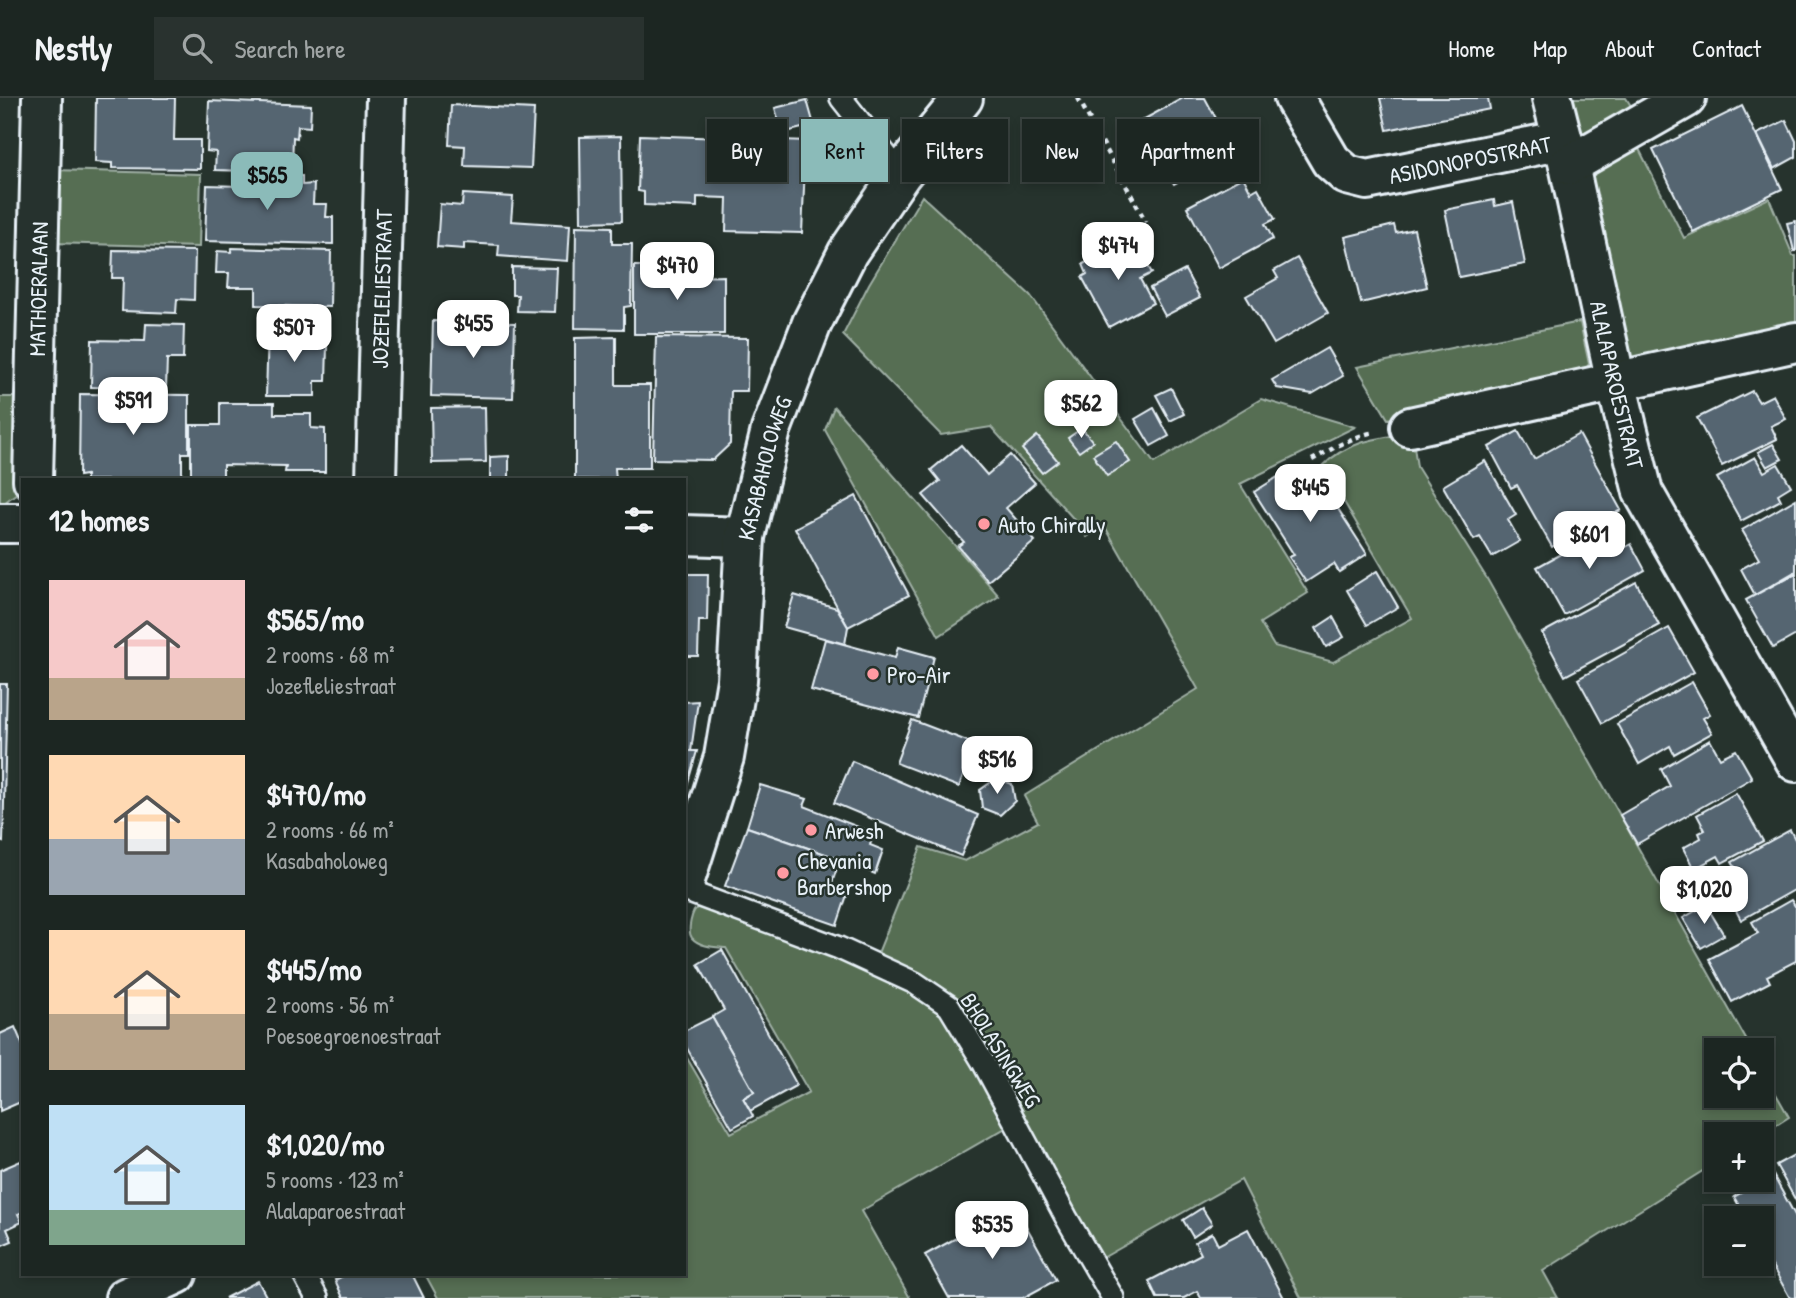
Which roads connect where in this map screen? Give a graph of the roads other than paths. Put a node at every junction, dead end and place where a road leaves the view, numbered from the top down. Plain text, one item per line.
1 (42, 98) edge
2 (386, 98) edge
3 (841, 98) edge
4 (963, 98) edge
5 (1294, 98) edge
6 (1552, 98) edge
7 (1686, 98) edge
8 (1566, 153) junction
9 (901, 174) junction
10 (1796, 342) edge
11 (1616, 382) junction
12 (1410, 427) road end
13 (33, 478) edge
14 (376, 478) edge
15 (0, 523) edge
16 (21, 523) edge
17 (686, 535) edge
18 (745, 537) junction
19 (1796, 762) edge
20 (686, 877) edge
21 (686, 891) edge
22 (173, 1276) edge
23 (305, 1276) edge
24 (125, 1298) edge
25 (317, 1298) edge
26 (1113, 1298) edge

1 - 13 street, MATHOERALAAN
2 - 14 street, JOZEFLELIESTRAAT
3 - 9 lane
4 - 9 street, KASABAHOLOWEG
5 - 8 street, ASIDONOPOSTRAAT
6 - 8 street, ALALAPAROESTRAAT
7 - 8 street, ASIDONOPOSTRAAT
8 - 11 street, ALALAPAROESTRAAT
9 - 18 street, KASABAHOLOWEG
10 - 11 street
11 - 12 street
11 - 19 street, ALALAPAROESTRAAT
15 - 16 street
17 - 18 street
18 - 20 street, KASABAHOLOWEG
21 - 26 lane, BHOLASINGWEG
22 - 24 street
23 - 25 lane

